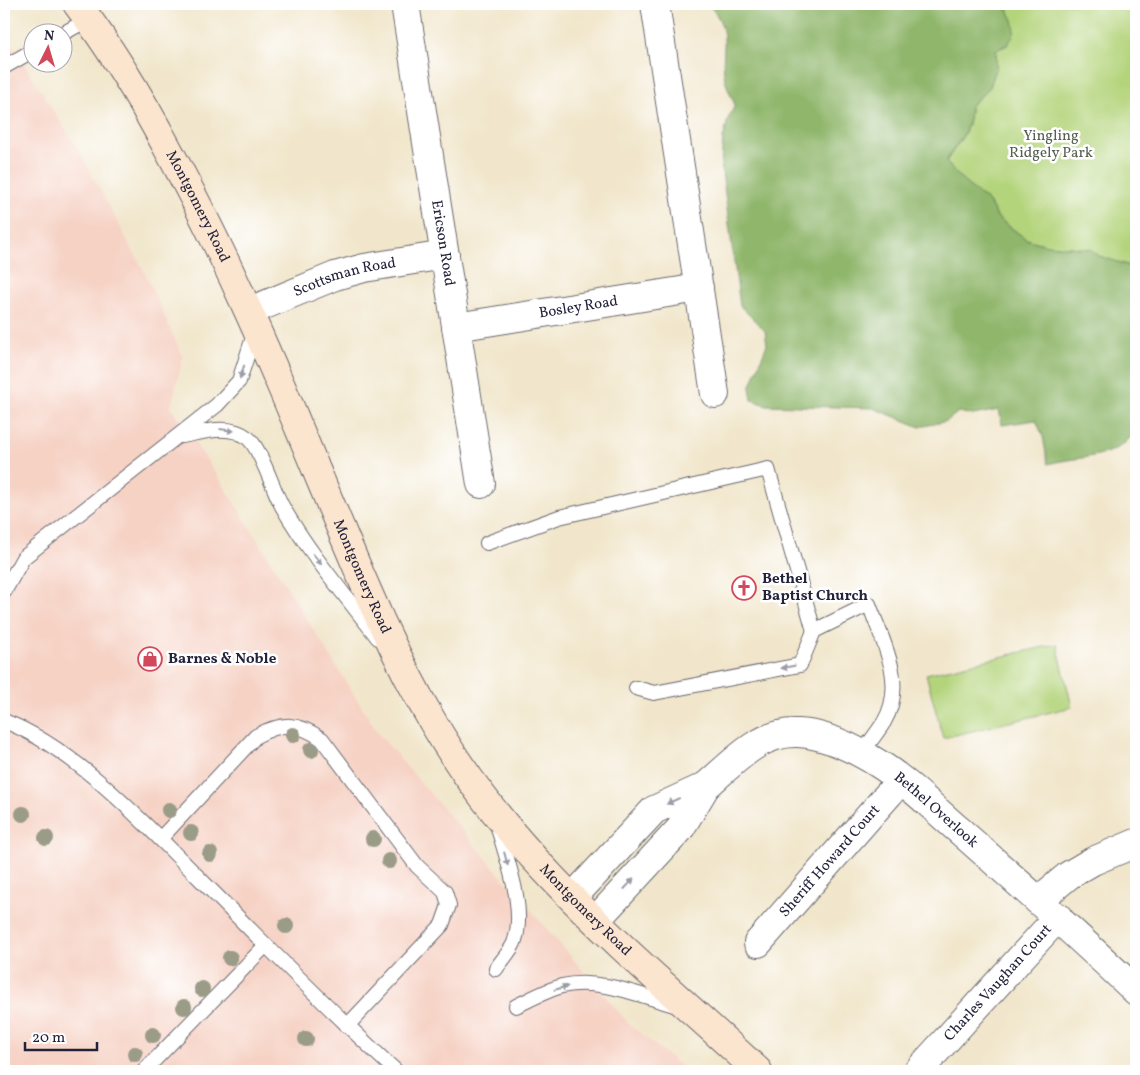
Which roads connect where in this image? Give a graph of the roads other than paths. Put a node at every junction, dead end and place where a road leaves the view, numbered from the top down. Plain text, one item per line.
1 (405, 4) edge
2 (655, 4) edge
3 (83, 12) edge
4 (72, 24) edge
5 (22, 57) edge
6 (4, 67) edge
7 (445, 255) junction
8 (699, 288) junction
9 (253, 318) junction
10 (456, 327) junction
11 (716, 394) dead end
12 (179, 437) junction
13 (480, 484) dead end
14 (487, 543) dead end
15 (4, 592) edge
16 (814, 631) junction
17 (405, 673) junction
18 (636, 688) dead end
19 (4, 721) edge
20 (861, 754) junction
21 (901, 780) junction
22 (706, 786) junction
23 (493, 812) junction
24 (160, 839) junction
25 (1136, 843) edge
26 (572, 898) junction
27 (1048, 908) junction
28 (596, 920) junction
29 (758, 943) dead end
30 (266, 945) junction
31 (496, 969) dead end
32 (1136, 991) edge
33 (516, 1006) dead end
34 (693, 1010) junction
35 (347, 1026) junction
36 (144, 1071) edge
37 (396, 1071) edge
38 (758, 1071) edge
39 (918, 1071) edge

1 - 7 street, Ericson Road
2 - 8 street
3 - 4 lane
3 - 9 main road, Montgomery Road
5 - 6 lane
7 - 9 street, Scottsman Road
7 - 10 street, Ericson Road
8 - 10 street, Bosley Road
8 - 11 street
9 -> 12 lane
9 - 17 main road, Montgomery Road
10 - 13 street, Ericson Road
12 - 15 lane
12 -> 17 lane
14 - 16 lane
16 -> 18 lane
16 - 20 lane
17 - 23 main road, Montgomery Road
19 - 24 lane
20 - 21 street, Bethel Overlook
20 - 22 street, Bethel Overlook
21 - 27 street, Bethel Overlook
21 - 29 street, Sheriff Howard Court
22 -> 26 street, Bethel Overlook
28 -> 22 street, Bethel Overlook
23 - 26 main road, Montgomery Road
23 -> 31 lane
24 - 30 lane
24 - 35 lane
25 - 27 street, Charles Vaughan Court
26 - 28 main road, Montgomery Road
27 - 32 street, Bethel Overlook
27 - 39 street, Charles Vaughan Court
28 - 34 main road, Montgomery Road
30 - 35 lane
30 - 36 lane
33 -> 34 lane
34 - 38 main road, Montgomery Road
35 - 37 lane

